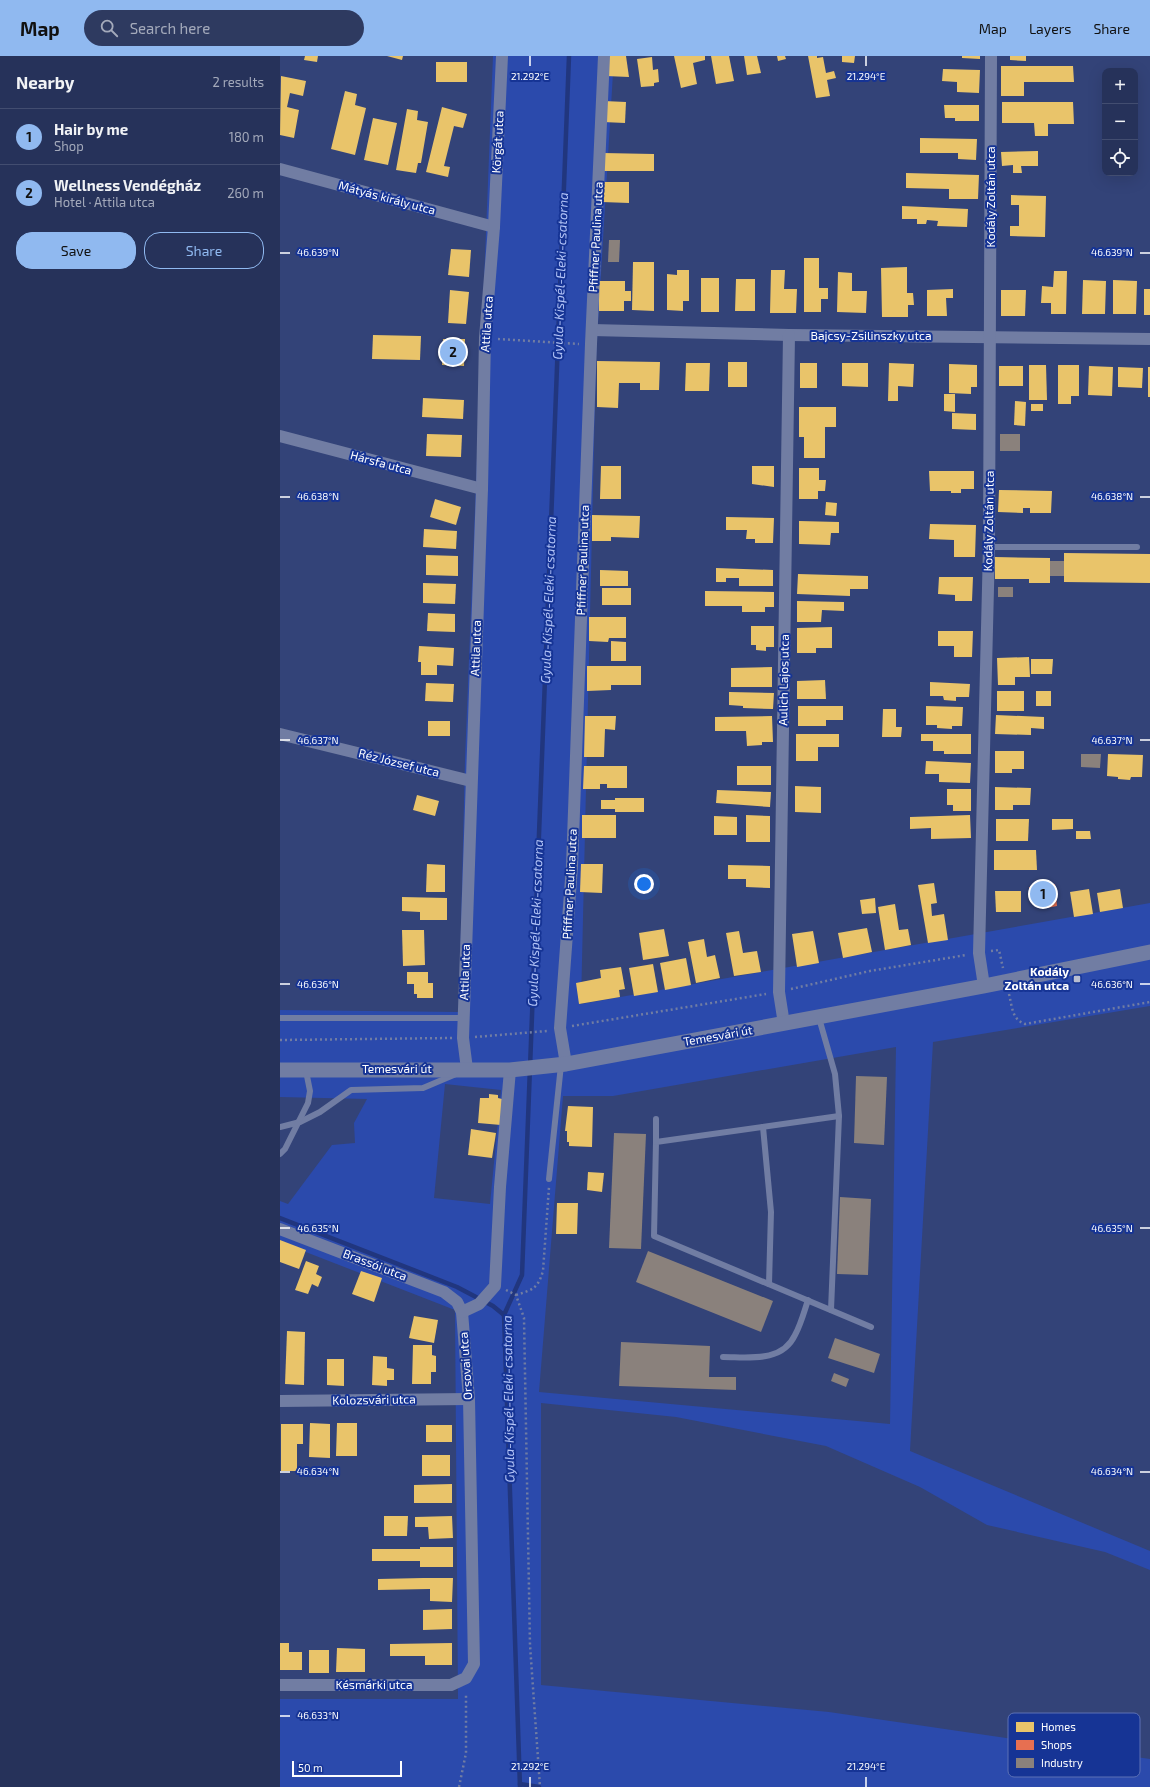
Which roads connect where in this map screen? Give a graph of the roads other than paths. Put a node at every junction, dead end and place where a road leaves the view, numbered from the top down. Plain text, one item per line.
1 (502, 56) edge
2 (604, 56) edge
3 (991, 56) edge
4 (280, 169) edge
5 (494, 227) junction
6 (592, 330) junction
7 (789, 335) junction
8 (991, 336) junction
9 (1150, 338) edge
10 (280, 436) edge
11 (482, 489) junction
12 (989, 547) junction
13 (1137, 547) dead end
14 (280, 734) edge
15 (471, 781) junction
16 (1150, 952) edge
17 (984, 986) junction
18 (280, 1018) edge
19 (464, 1018) junction
20 (819, 1018) junction
21 (784, 1024) junction
22 (558, 1065) junction
23 (468, 1069) junction
24 (514, 1069) junction
25 (280, 1070) edge
26 (306, 1070) junction
27 (839, 1116) junction
28 (656, 1118) dead end
29 (300, 1122) junction
30 (280, 1127) edge
31 (763, 1127) junction
32 (656, 1142) junction
33 (280, 1154) edge
34 (549, 1179) road end
35 (280, 1229) edge
36 (769, 1284) junction
37 (808, 1300) junction
38 (831, 1310) junction
39 (462, 1312) junction
40 (871, 1327) dead end
41 (723, 1357) dead end
42 (469, 1399) junction
43 (280, 1401) edge
44 (466, 1678) joint
45 (280, 1686) edge

1 - 5 street, Körgát utca
2 - 6 street, Pfiffner Paulina utca
3 - 8 street, Kodály Zoltán utca
4 - 5 street, Mátyás király utca
5 - 11 street, Attila utca
6 - 7 street, Bajcsy-Zsilinszky utca
6 - 22 street, Pfiffner Paulina utca
7 - 8 street, Bajcsy-Zsilinszky utca
7 - 21 street, Aulich Lajos utca
8 - 9 street, Bajcsy-Zsilinszky utca
8 - 12 street, Kodály Zoltán utca
10 - 11 street, Hársfa utca
11 - 15 street, Attila utca
12 - 13 lane
12 - 17 street, Kodály Zoltán utca
14 - 15 street, Réz József utca
15 - 19 street, Attila utca
16 - 17 street, Temesvári út
17 - 20 street, Temesvári út
18 - 19 lane
19 - 23 street, Attila utca
20 - 21 street, Temesvári út
20 - 27 lane
21 - 22 street, Temesvári út
22 - 24 street, Temesvári út
22 - 34 lane
23 - 24 street, Temesvári út
23 - 26 street, Temesvári út
23 - 29 lane
24 - 39 street
25 - 26 street, Temesvári út
26 - 29 lane
27 - 31 lane
27 - 38 lane
28 - 32 lane
29 - 30 lane
29 - 33 lane
31 - 32 lane
31 - 36 lane
32 - 36 lane
35 - 39 street, Brassói utca
36 - 37 lane
37 - 38 lane
37 - 41 lane
38 - 40 lane
39 - 42 street, Orsovai utca
42 - 43 street, Kolozsvári utca
42 - 44 street, Orsovai utca
44 - 45 street, Késmárki utca

